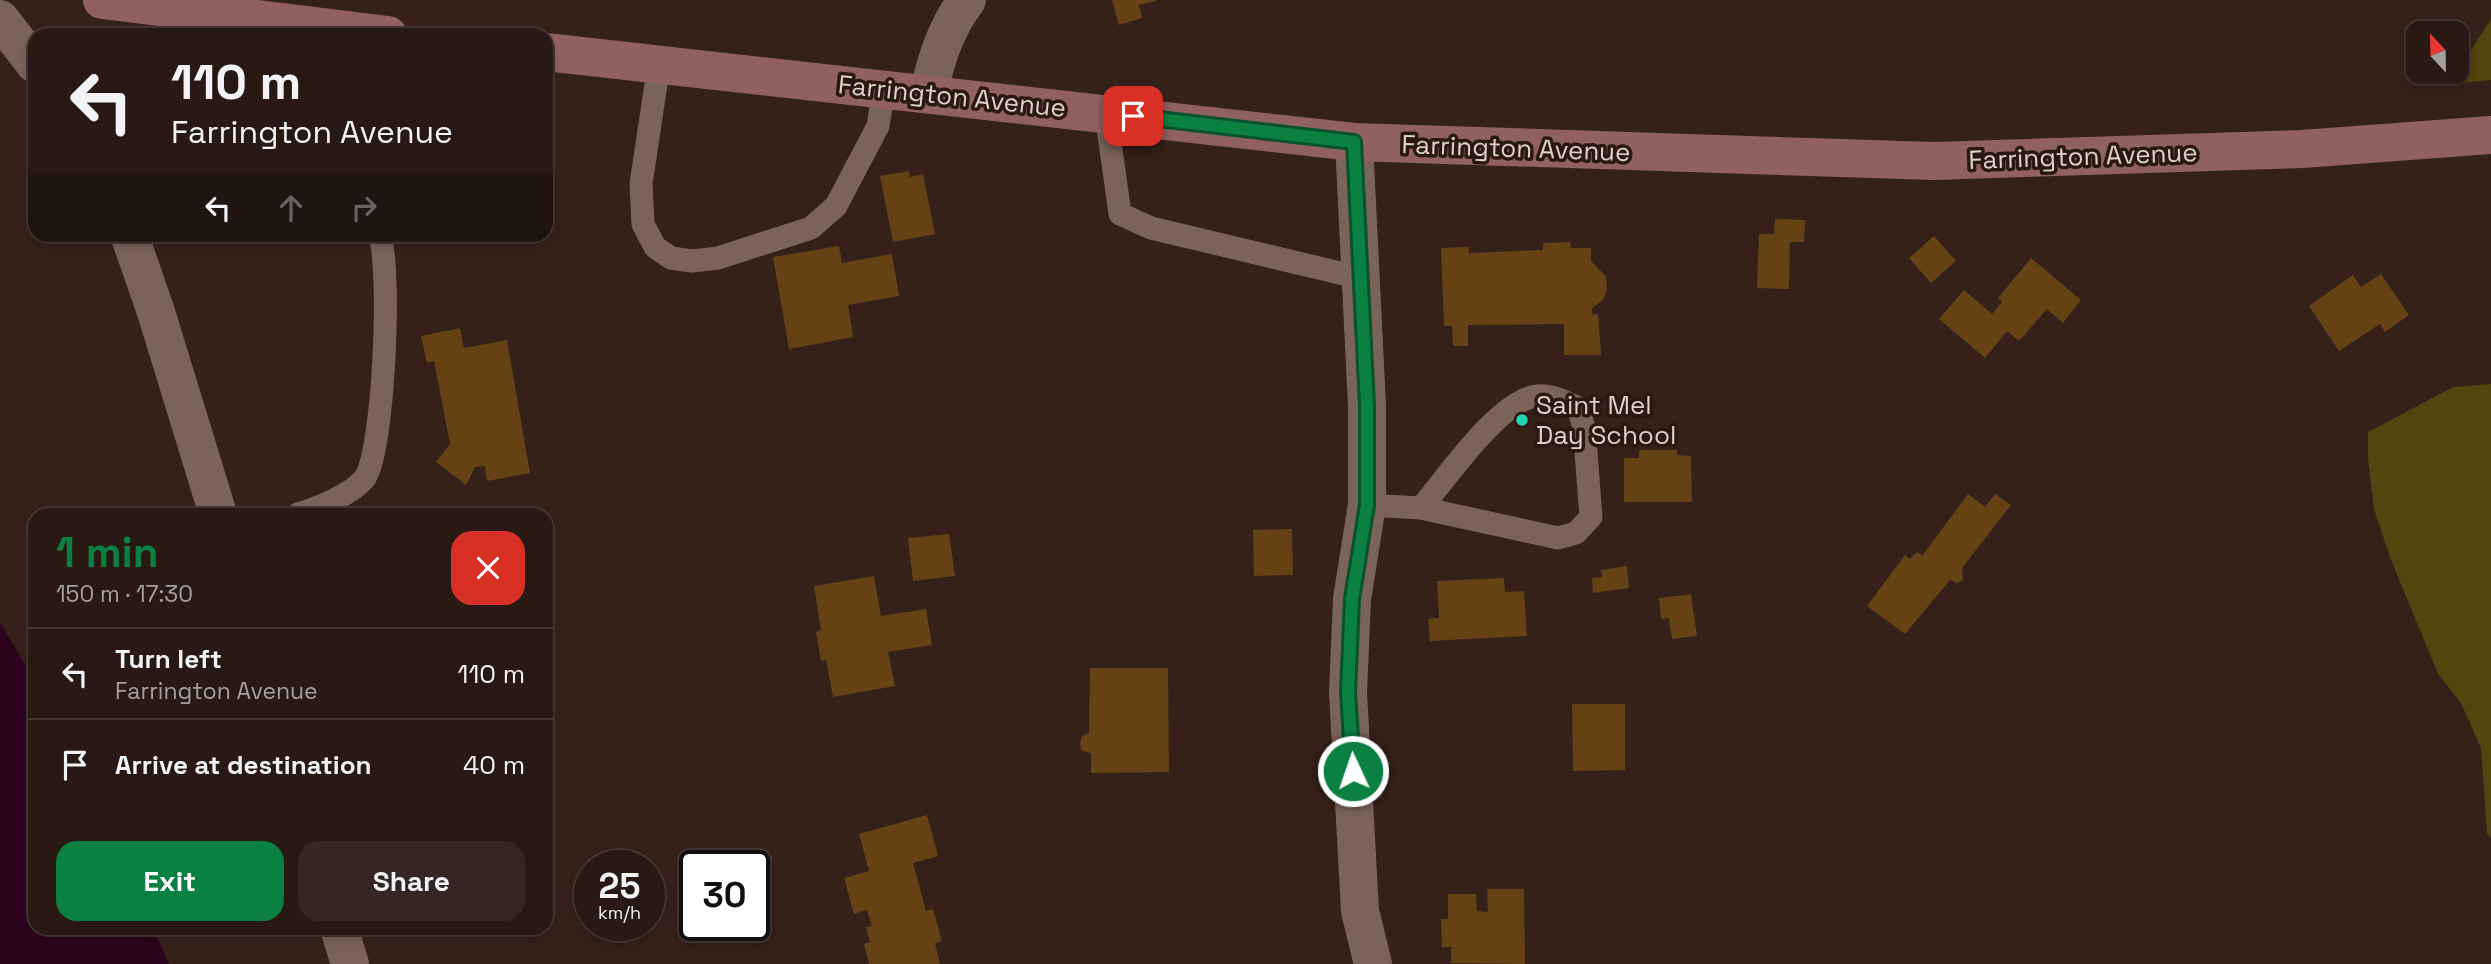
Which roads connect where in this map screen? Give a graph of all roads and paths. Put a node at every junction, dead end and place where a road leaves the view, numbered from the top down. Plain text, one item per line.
1 (102, 0) edge
2 (967, 0) edge
3 (197, 5) edge
4 (0, 19) edge
5 (274, 28) edge
6 (553, 53) edge
7 (28, 55) edge
8 (659, 64) junction
9 (884, 88) junction
10 (928, 93) junction
11 (1105, 113) junction
12 (2491, 135) edge
13 (1354, 142) junction
14 (132, 242) edge
15 (380, 242) edge
16 (1362, 278) junction
17 (1367, 505) junction
18 (216, 508) edge
19 (316, 508) edge
20 (1421, 508) junction
21 (341, 935) edge
22 (350, 964) edge
23 (1373, 964) edge

1 - 3 main road
2 - 10 street
3 - 5 main road
4 - 7 street
6 - 8 main road, Farrington Avenue
8 - 9 main road, Farrington Avenue
8 - 9 lane
9 - 10 main road, Farrington Avenue
10 - 11 main road, Farrington Avenue
11 - 13 main road, Farrington Avenue
11 - 16 lane
12 - 13 main road, Farrington Avenue
13 - 16 street
14 - 18 street
15 - 19 lane
16 - 17 street
17 - 20 lane
17 - 23 street
20 - 20 lane
21 - 22 street

